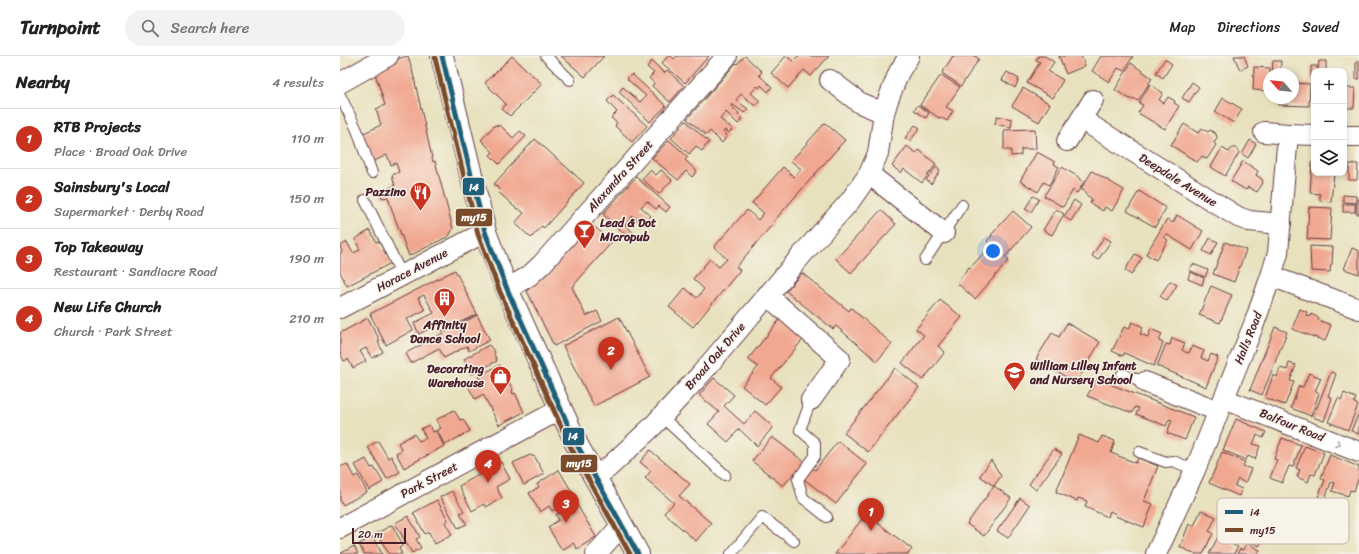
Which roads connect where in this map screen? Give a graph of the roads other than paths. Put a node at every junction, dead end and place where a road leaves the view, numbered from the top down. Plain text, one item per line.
1 (388, 56) edge
2 (442, 56) edge
3 (546, 56) edge
4 (727, 56) edge
5 (909, 56) edge
6 (570, 80) dead end
7 (830, 80) dead end
8 (340, 83) edge
9 (340, 94) edge
10 (1092, 100) dead end
11 (884, 113) junction
12 (1081, 119) junction
13 (1264, 132) dead end
14 (1288, 134) junction
15 (1311, 135) edge
16 (1347, 136) edge
17 (1359, 136) edge
18 (1067, 141) dead end
19 (372, 173) dead end
20 (869, 174) junction
21 (365, 200) dead end
22 (962, 205) dead end
23 (1281, 224) junction
24 (485, 232) junction
25 (944, 233) junction
26 (925, 260) dead end
27 (402, 275) junction
28 (1271, 276) junction
29 (508, 289) junction
30 (767, 295) junction
31 (340, 308) edge
32 (1359, 310) edge
33 (1122, 374) dead end
34 (1145, 382) joint
35 (811, 400) joint
36 (1221, 405) junction
37 (561, 409) junction
38 (662, 417) junction
39 (1139, 452) dead end
40 (1359, 452) edge
41 (1195, 470) junction
42 (725, 475) dead end
43 (596, 477) junction
44 (827, 517) dead end
45 (622, 525) junction
46 (340, 528) edge
47 (794, 541) dead end
48 (596, 554) edge
49 (638, 554) edge
50 (731, 554) edge
51 (1158, 554) edge

1 - 8 street
2 - 24 main road
3 - 6 lane
4 - 29 street, Alexandra Street
5 - 11 street, Broad Oak Drive
7 - 11 street
9 - 19 lane
10 - 12 street
11 - 20 street, Broad Oak Drive
12 - 18 street
12 - 23 street, Deepdale Avenue
13 - 14 street
14 - 15 street
14 - 23 street, Halls Road
16 - 17 street
20 - 25 street
20 - 30 street, Broad Oak Drive
21 - 27 lane
22 - 25 lane
23 - 28 street, Halls Road
24 - 27 street, Horace Avenue
24 - 29 main road
25 - 26 lane
27 - 31 street, Horace Avenue
28 - 32 street
28 - 36 street, Halls Road
29 - 37 main road
30 - 35 street
30 - 38 street, Broad Oak Drive
33 - 34 lane
34 - 36 street, Balfour Road
35 - 44 lane
36 -> 40 street, Balfour Road
36 - 41 street, Halls Road
37 - 43 main road
37 - 46 street, Park Street
38 - 42 lane
38 - 43 street, Broad Oak Drive
39 - 41 lane
41 - 51 street, Halls Road
43 - 45 main road
45 - 48 street
45 - 49 main road
47 - 50 lane

